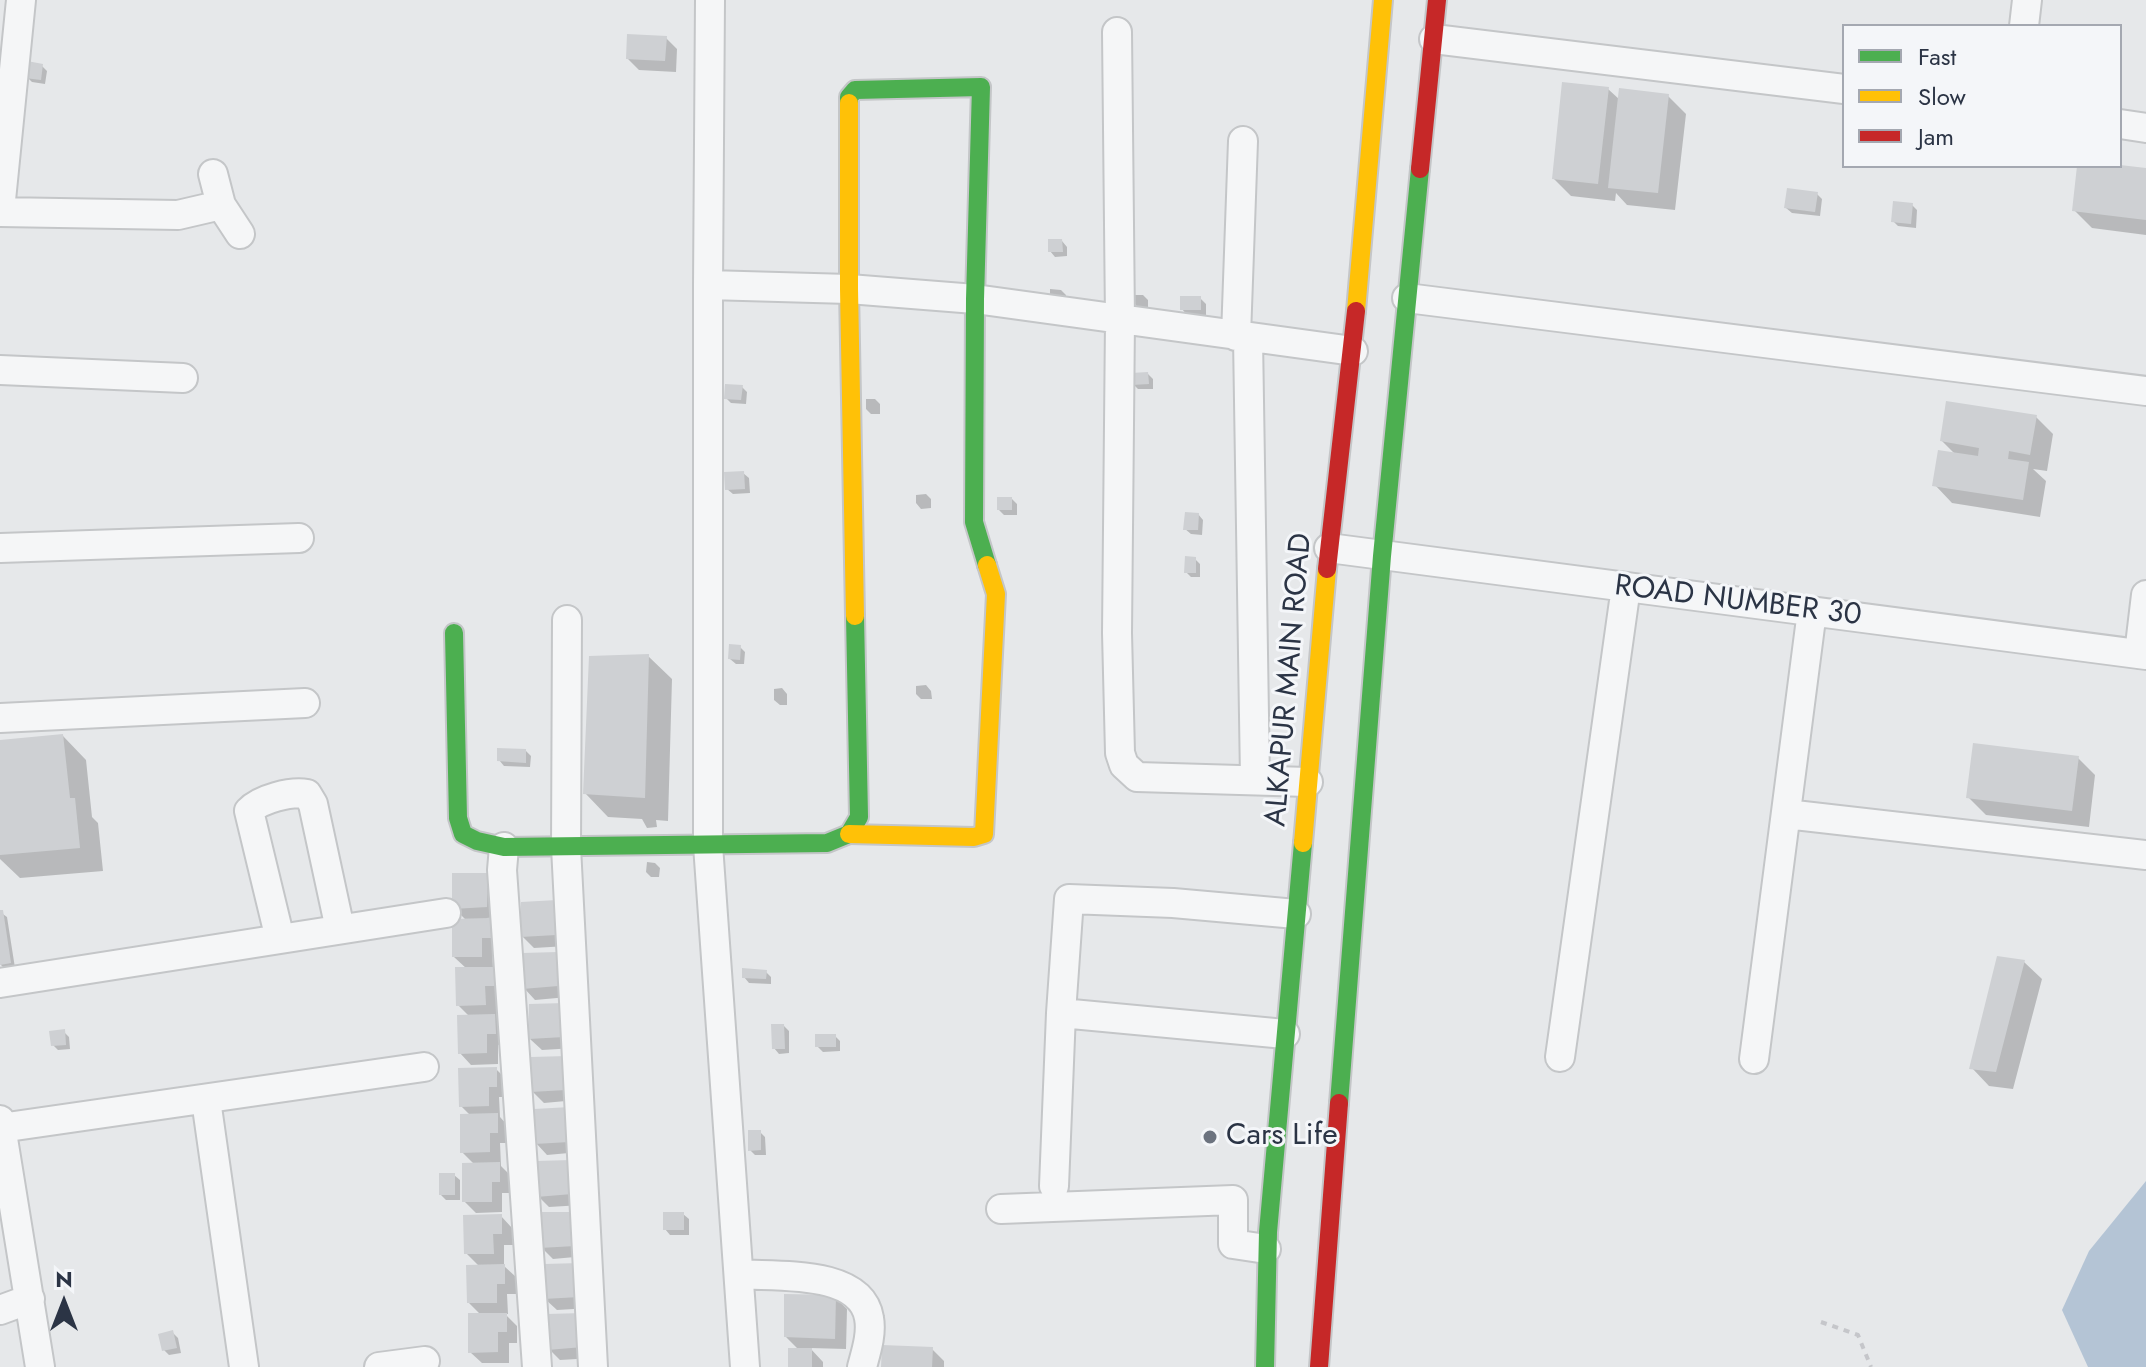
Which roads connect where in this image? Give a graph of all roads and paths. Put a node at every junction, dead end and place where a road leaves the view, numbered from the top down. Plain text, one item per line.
1 (21, 0) edge
2 (710, 0) edge
3 (1383, 0) edge
4 (1437, 0) edge
5 (2027, 0) edge
6 (2024, 24) edge
7 (1117, 32) dead end
8 (1434, 39) junction
9 (1842, 89) edge
10 (2122, 124) edge
11 (2146, 128) edge
12 (1243, 141) dead end
13 (213, 174) dead end
14 (221, 205) junction
15 (0, 211) edge
16 (240, 234) dead end
17 (708, 285) junction
18 (849, 289) junction
19 (1407, 298) junction
20 (975, 299) junction
21 (1120, 320) junction
22 (1242, 337) junction
23 (1353, 351) junction
24 (0, 370) edge
25 (183, 378) dead end
26 (2146, 391) edge
27 (299, 538) dead end
28 (0, 548) edge
29 (1329, 548) junction
30 (1382, 556) junction
31 (1626, 587) junction
32 (2146, 595) edge
33 (1812, 611) junction
34 (567, 620) dead end
35 (454, 633) dead end
36 (2142, 654) edge
37 (305, 703) dead end
38 (0, 718) edge
39 (1255, 779) junction
40 (1308, 782) junction
41 (1786, 814) junction
42 (849, 834) junction
43 (708, 845) junction
44 (504, 847) junction
45 (566, 847) junction
46 (2146, 855) edge
47 (446, 913) dead end
48 (1296, 914) junction
49 (340, 929) junction
50 (280, 939) junction
51 (0, 983) edge
52 (1061, 1013) junction
53 (1285, 1034) junction
54 (1560, 1057) dead end
55 (1754, 1059) dead end
56 (424, 1067) dead end
57 (206, 1100) junction
58 (0, 1120) edge
59 (1, 1128) edge
60 (1054, 1186) dead end
61 (1001, 1209) dead end
62 (1266, 1249) junction
63 (739, 1274) junction
64 (30, 1299) junction
65 (0, 1310) edge
66 (1821, 1322) dead end
67 (425, 1361) dead end
68 (40, 1367) edge
69 (244, 1367) edge
70 (379, 1367) edge
71 (537, 1367) edge
72 (593, 1367) edge
73 (745, 1367) edge
74 (862, 1367) edge
75 (1265, 1367) edge
76 (1319, 1367) edge
77 (1871, 1367) edge

1 - 15 street
2 - 17 street
3 - 23 street, ALKAPUR MAIN ROAD
4 - 8 street
5 - 6 street
7 - 21 street
8 - 9 street
8 - 19 street
10 - 11 street
12 - 22 street
13 - 14 street
14 - 15 street
14 - 16 street
17 - 18 street
17 - 43 street
18 - 20 street
18 - 20 street
18 - 42 street
19 - 26 street
19 - 30 street
20 - 21 street
20 - 42 street
21 - 22 street
21 - 39 street
22 - 23 street
22 - 39 street
23 - 29 street, ALKAPUR MAIN ROAD
24 - 25 street
27 - 28 street
29 - 30 street, ROAD NUMBER 30
29 - 40 street, ALKAPUR MAIN ROAD
30 - 31 street, ROAD NUMBER 30
30 - 76 street
31 - 33 street, ROAD NUMBER 30
31 - 54 street
32 - 36 street
33 - 36 street, ROAD NUMBER 30
33 - 41 street
34 - 45 street
35 - 44 street
37 - 38 street
39 - 40 street
40 - 48 street, ALKAPUR MAIN ROAD
41 - 46 street
41 - 55 street
42 - 43 street
43 - 45 street
43 - 63 street
44 - 45 street
44 - 71 street
45 - 72 street
47 - 49 street
48 - 52 street
48 - 53 street, ALKAPUR MAIN ROAD
49 - 50 street
49 - 50 street
50 - 51 street
52 - 53 street
52 - 60 street
53 - 62 street, ALKAPUR MAIN ROAD
56 - 57 street
57 - 59 street
57 - 69 street
58 - 59 street
59 - 64 street
61 - 62 street
62 - 75 street, ALKAPUR MAIN ROAD
63 - 73 street
63 - 74 street
64 - 65 street
64 - 68 street
66 - 77 path
67 - 70 street

